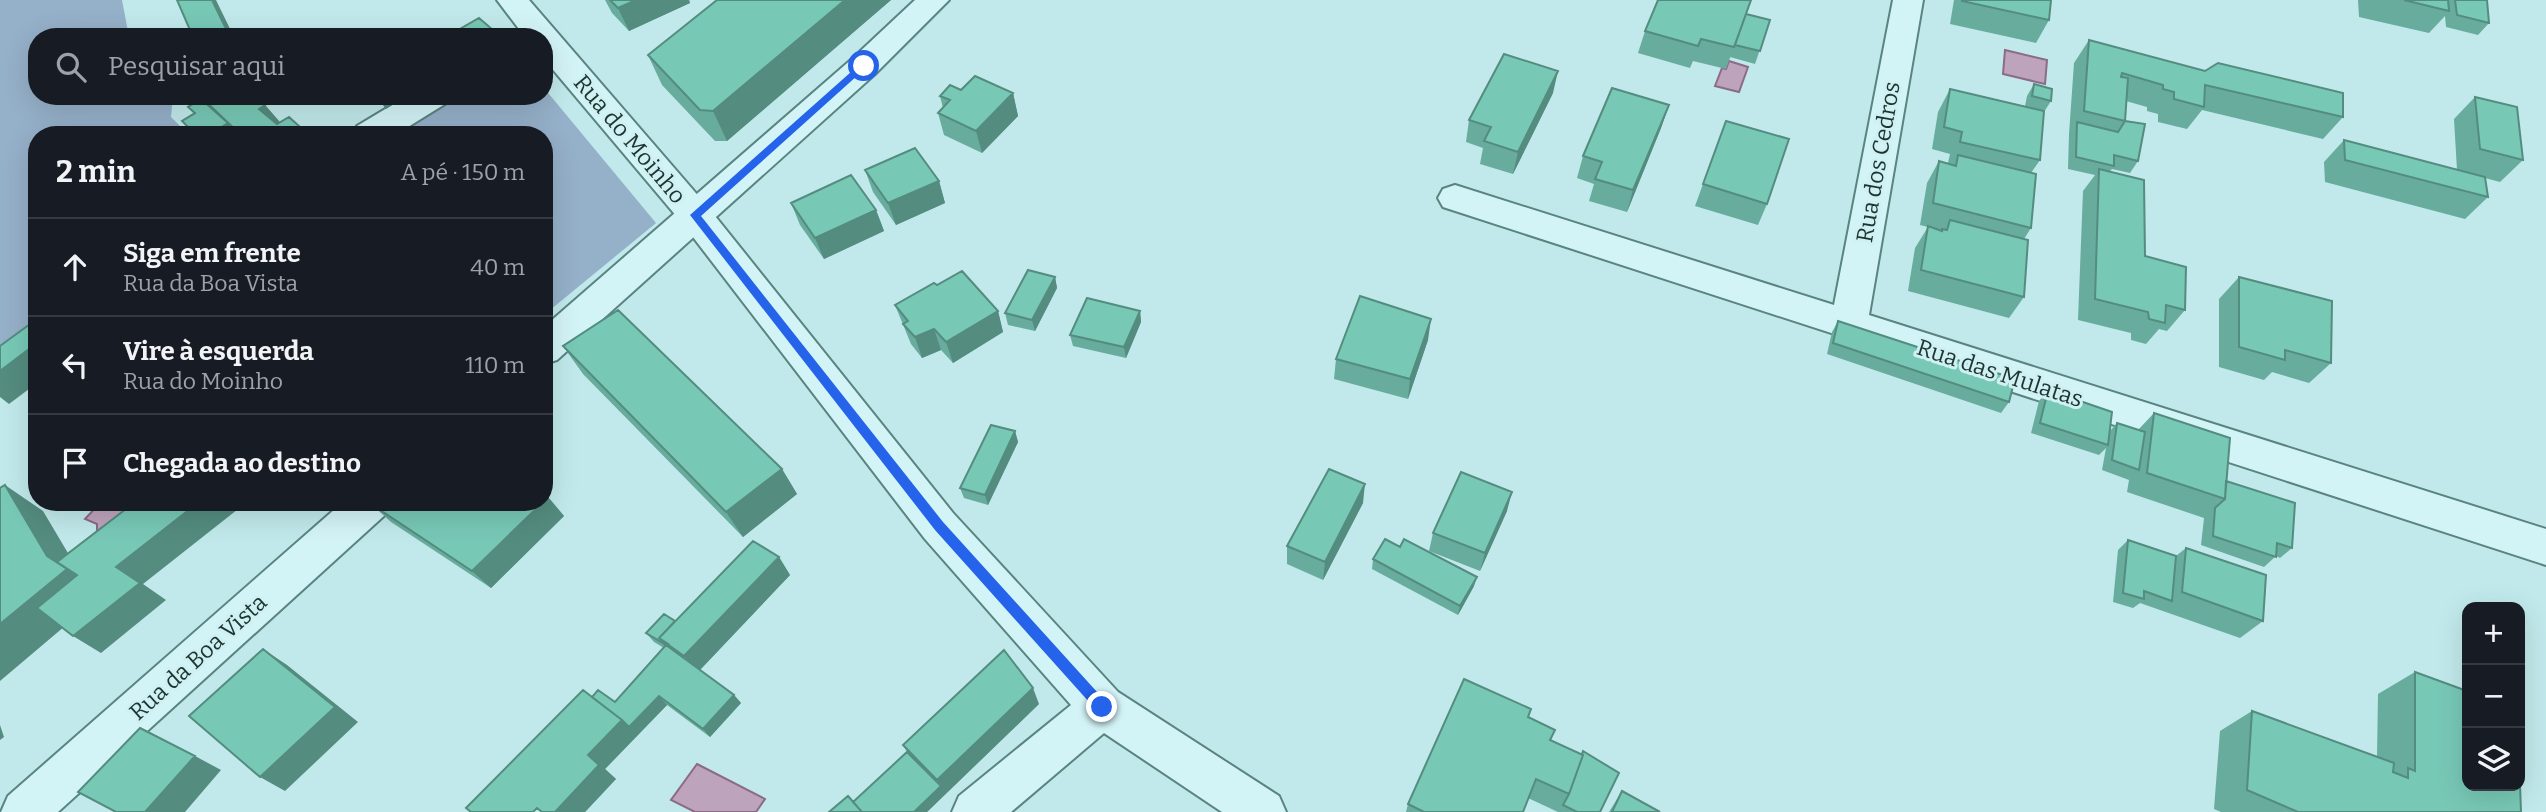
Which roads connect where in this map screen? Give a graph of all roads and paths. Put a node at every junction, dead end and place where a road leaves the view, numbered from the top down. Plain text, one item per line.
1 (512, 0) edge
2 (934, 0) edge
3 (1908, 0) edge
4 (533, 28) edge
5 (553, 52) edge
6 (418, 105) edge
7 (384, 126) edge
8 (1455, 198) dead end
9 (695, 215) junction
10 (1849, 324) junction
11 (553, 341) edge
12 (362, 511) edge
13 (2546, 547) edge
14 (1102, 707) junction
15 (24, 812) edge
16 (975, 812) edge
17 (1263, 812) edge

1 - 4 street, Rua do Moinho
2 - 9 street
3 - 10 street, Rua dos Cedros
5 - 9 street, Rua do Moinho
6 - 7 street
8 - 10 street, Rua das Mulatas
9 - 11 street
9 - 14 street, Rua do Moinho
10 - 13 street, Rua das Mulatas
12 - 15 street, Rua da Boa Vista
14 - 16 street
14 - 17 street, Rua do Moinho

